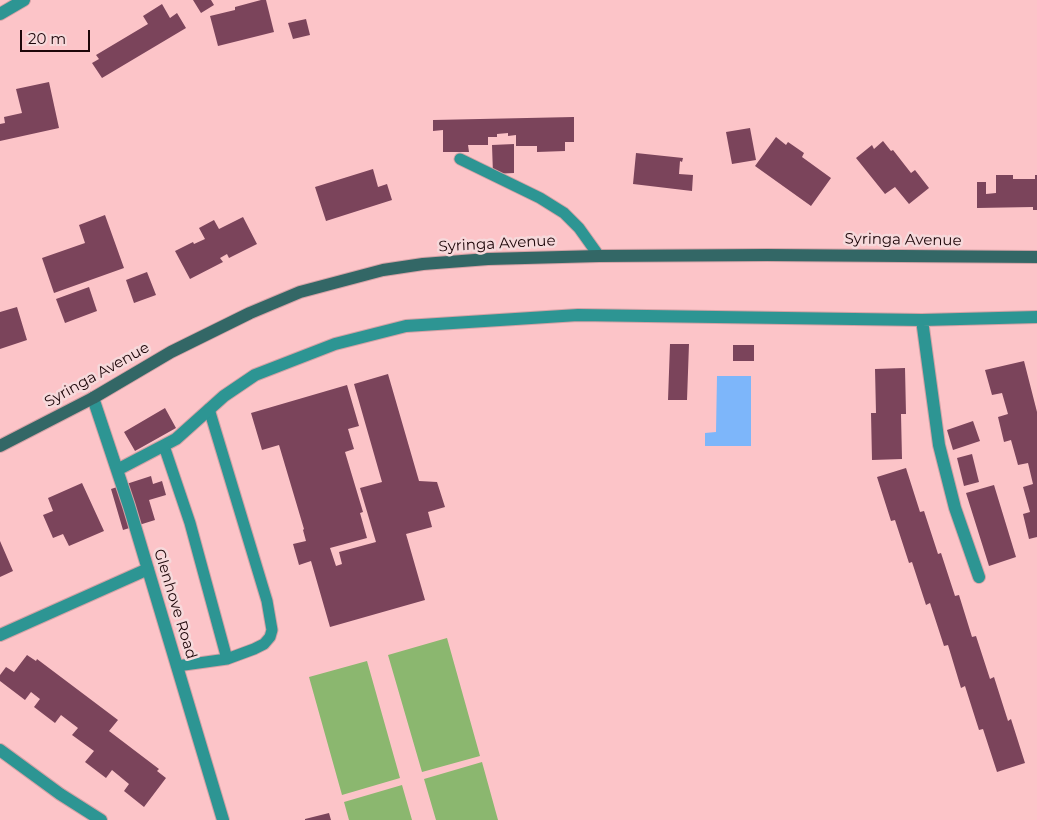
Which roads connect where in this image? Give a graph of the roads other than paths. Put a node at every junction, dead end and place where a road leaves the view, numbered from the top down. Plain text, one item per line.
1 (24, 0) edge
2 (0, 14) edge
3 (460, 159) dead end
4 (599, 256) junction
5 (1037, 257) edge
6 (1037, 317) edge
7 (922, 320) junction
8 (93, 398) junction
9 (209, 408) junction
10 (0, 446) edge
11 (164, 446) junction
12 (118, 470) junction
13 (148, 569) junction
14 (979, 577) dead end
15 (0, 635) edge
16 (227, 659) junction
17 (177, 666) junction
18 (0, 750) edge
19 (101, 820) edge
20 (223, 820) edge

1 - 2 street
3 - 4 lane
4 - 5 street, Syringa Avenue
4 - 8 street, Syringa Avenue
6 - 7 street
7 - 9 street
7 - 14 street
8 - 10 street, Syringa Avenue
8 - 12 street, Glenhove Road
9 - 11 street
9 - 16 lane
11 - 12 street
11 - 16 lane
12 - 13 street, Glenhove Road
13 - 15 street
13 - 17 street, Glenhove Road
16 - 17 lane
17 - 20 street, Glenhove Road
18 - 19 street

